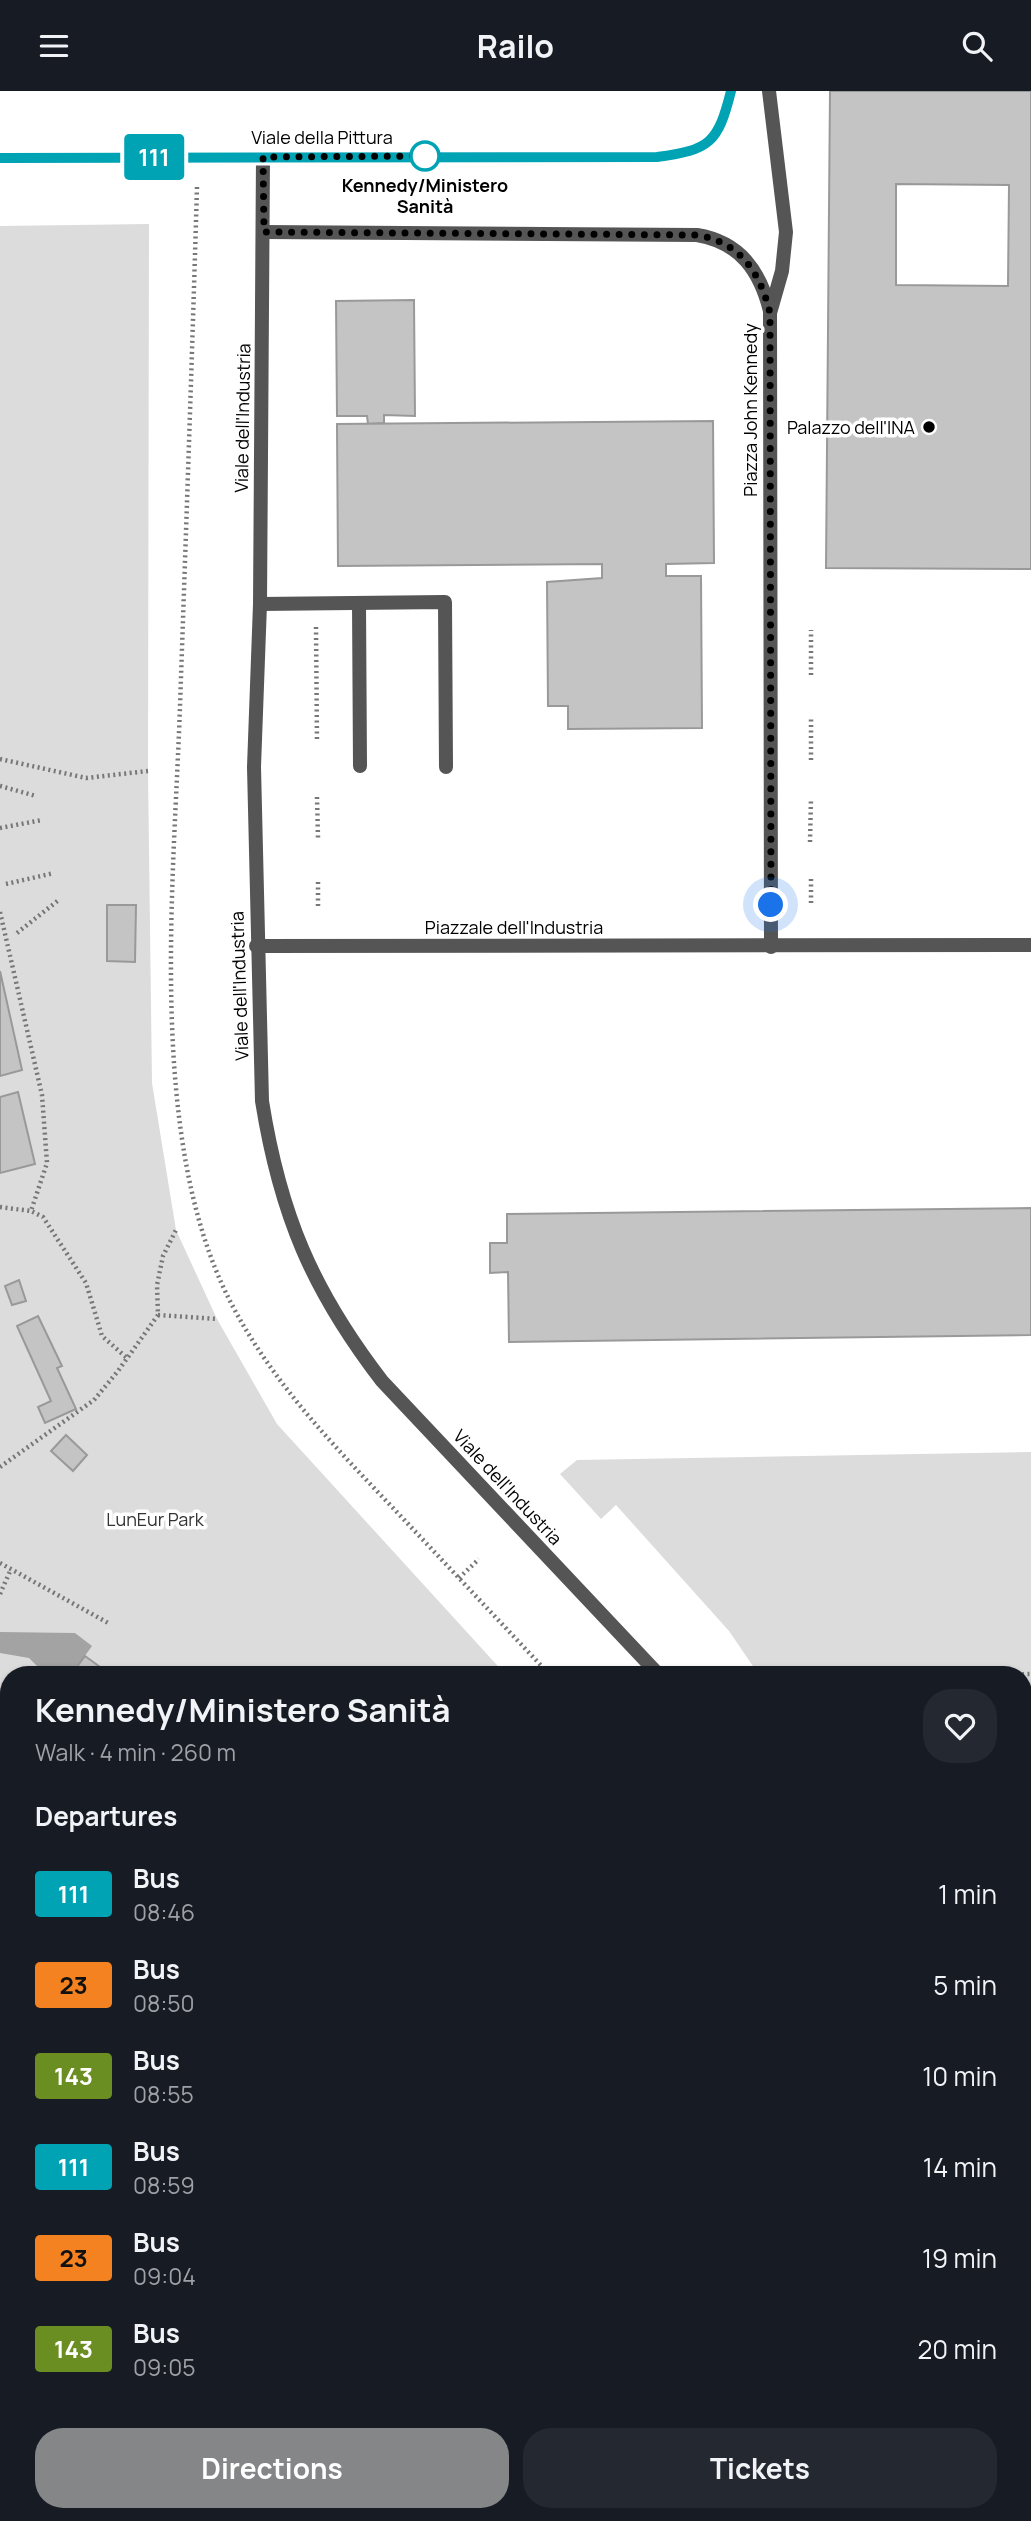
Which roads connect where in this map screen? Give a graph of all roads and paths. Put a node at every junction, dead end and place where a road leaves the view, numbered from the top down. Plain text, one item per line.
1 (731, 91) edge
2 (769, 91) edge
3 (263, 157) junction
4 (0, 158) edge
5 (264, 232) junction
6 (770, 313) junction
7 (359, 603) junction
8 (260, 604) junction
9 (316, 622) dead end
10 (811, 630) dead end
11 (811, 675) dead end
12 (811, 717) dead end
13 (317, 742) dead end
14 (0, 758) edge
15 (811, 760) dead end
16 (360, 766) dead end
17 (446, 767) dead end
18 (148, 771) dead end
19 (0, 786) edge
20 (36, 796) dead end
21 (317, 797) dead end
22 (811, 798) dead end
23 (42, 820) dead end
24 (0, 828) edge
25 (318, 838) dead end
26 (810, 842) dead end
27 (54, 873) dead end
28 (811, 879) dead end
29 (318, 882) dead end
30 (6, 884) dead end
31 (60, 899) dead end
32 (811, 905) dead end
33 (318, 908) dead end
34 (0, 912) edge
35 (16, 933) dead end
36 (1031, 945) edge
37 (256, 946) junction
38 (771, 947) junction
39 (0, 1207) edge
40 (31, 1211) junction
41 (176, 1230) dead end
42 (158, 1315) junction
43 (217, 1319) dead end
44 (127, 1358) junction
45 (0, 1467) edge
46 (480, 1559) dead end
47 (0, 1563) edge
48 (11, 1569) junction
49 (459, 1578) dead end
50 (0, 1594) edge
51 (110, 1624) dead end
52 (651, 1666) edge

1 - 3 street, Viale della Pittura
2 - 6 street, Piazza John Kennedy
3 - 4 street, Viale della Pittura
3 - 5 street, Viale dell'Industria
5 - 6 street
5 - 8 street, Viale dell'Industria
6 - 38 street, Piazza John Kennedy
7 - 8 street
7 - 16 street
7 - 17 street
8 - 37 street, Viale dell'Industria
9 - 13 path
10 - 11 path
12 - 15 path
14 - 18 path
19 - 20 path
21 - 25 path
22 - 26 path
23 - 24 path
27 - 30 path
28 - 32 path
29 - 33 path
31 - 35 path
34 - 40 path
36 - 38 street, Piazzale dell'Industria
37 - 38 street, Piazzale dell'Industria
37 - 52 street, Viale dell'Industria
39 - 40 path
40 - 44 path
41 - 42 path
42 - 43 path
42 - 44 path
44 - 45 path
46 - 49 path
47 - 48 path
48 - 50 path
48 - 51 path

